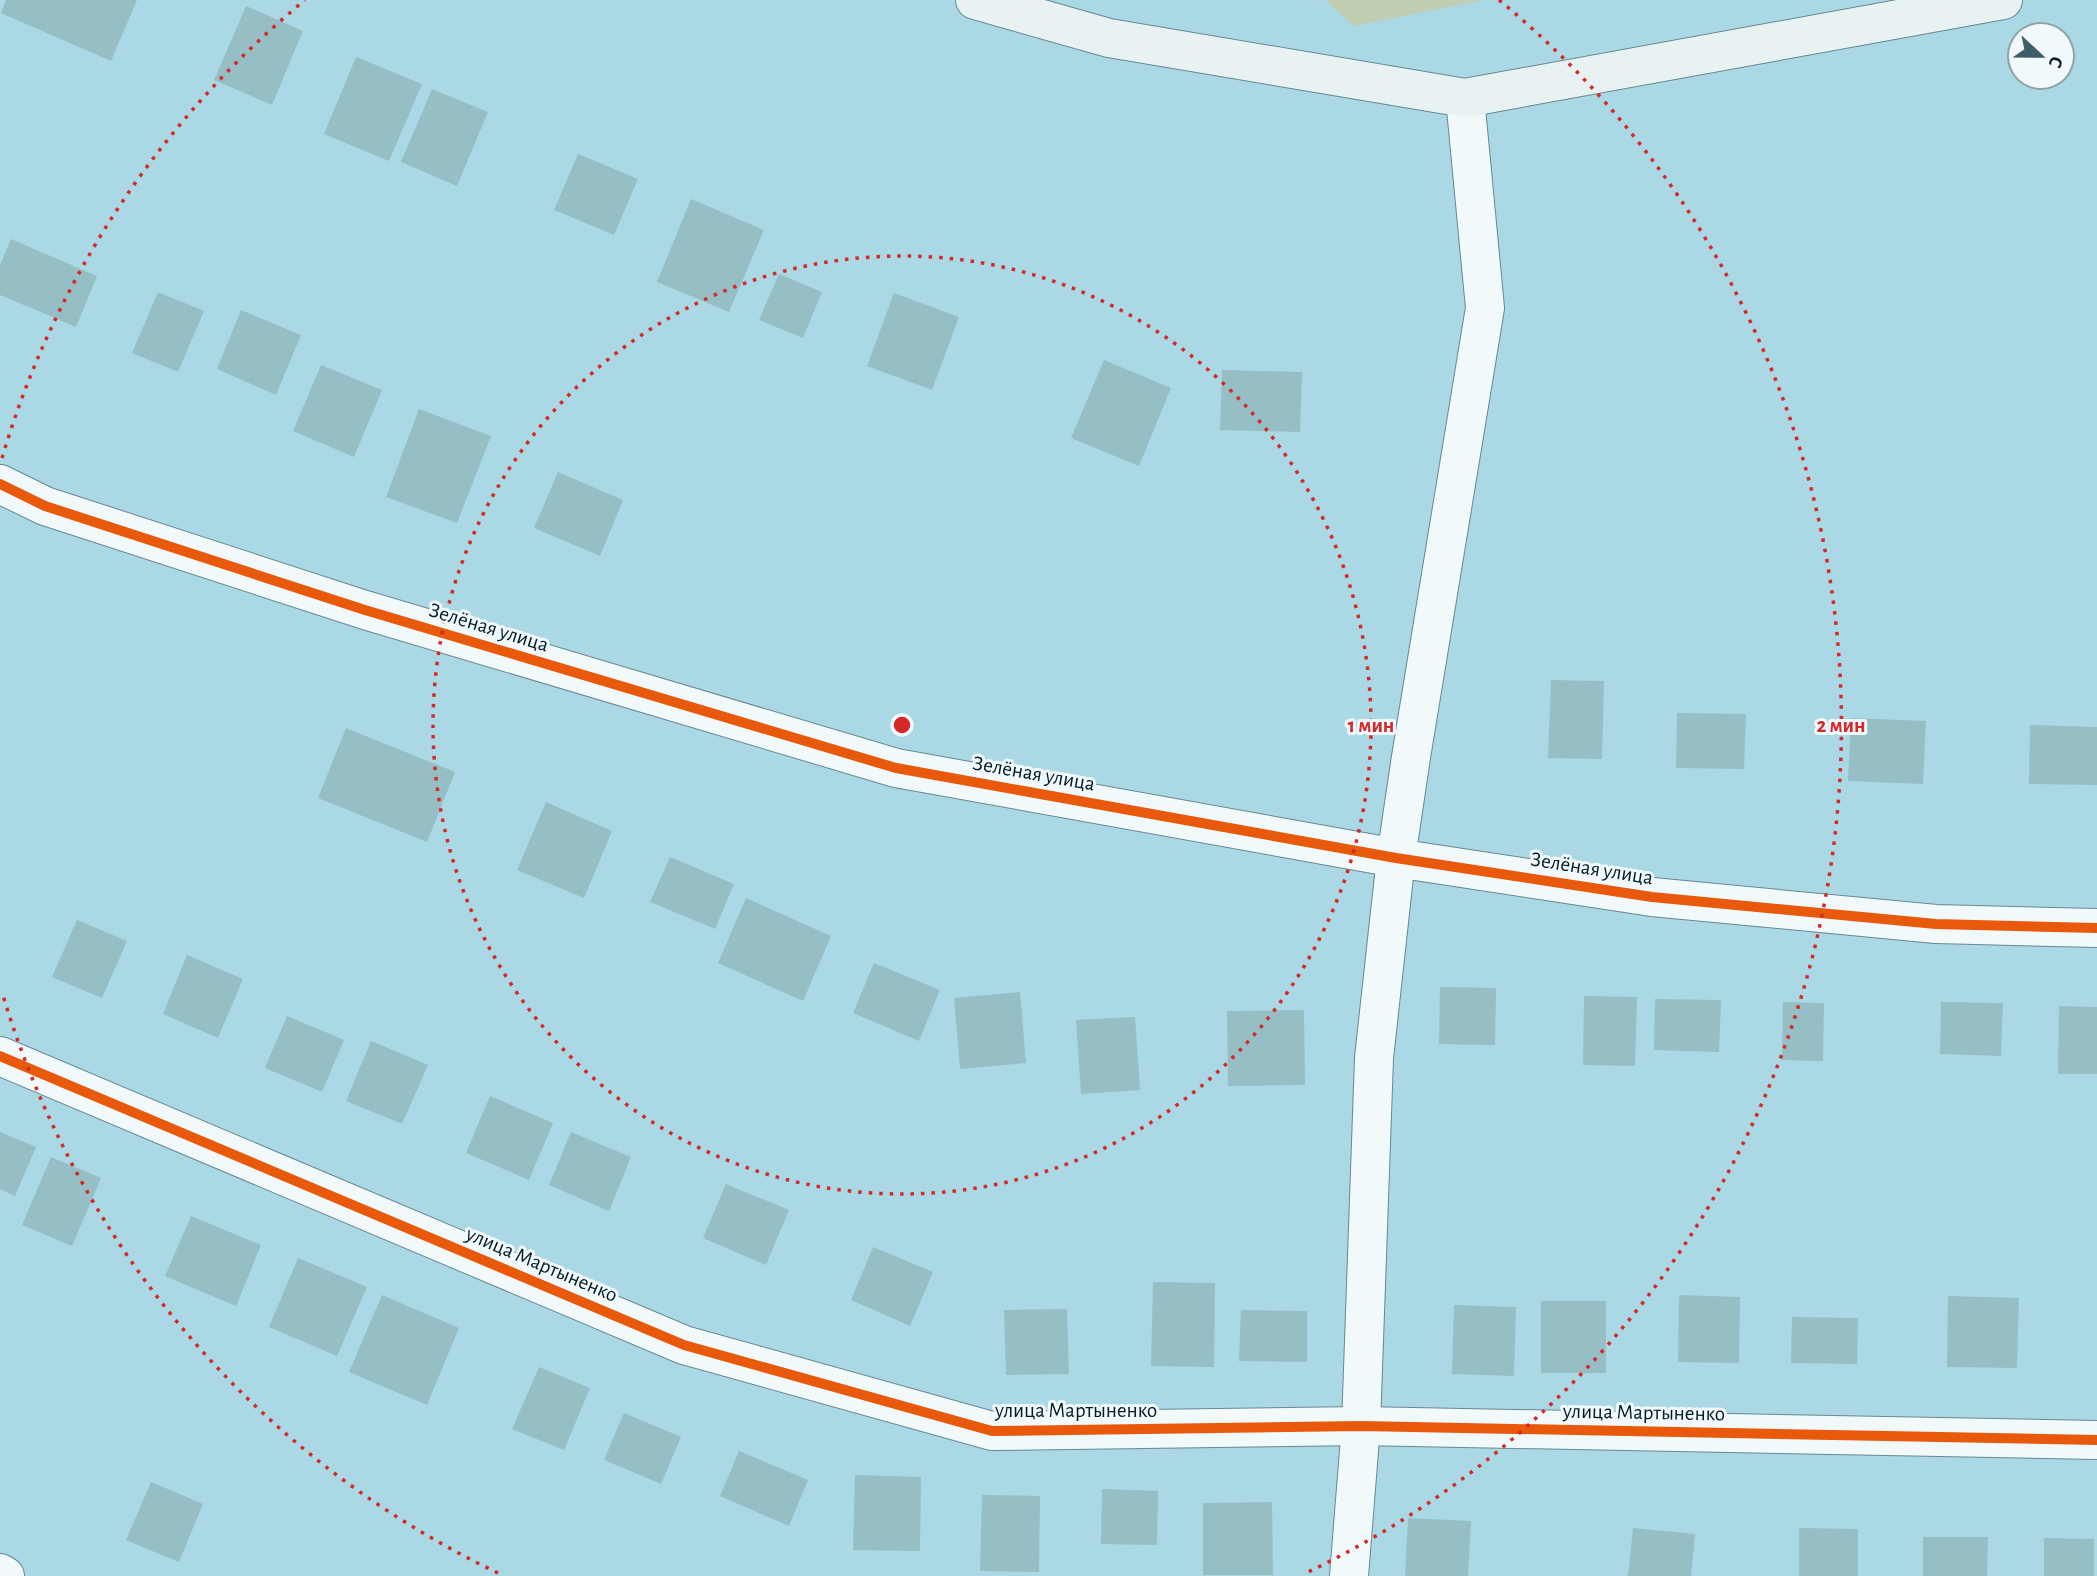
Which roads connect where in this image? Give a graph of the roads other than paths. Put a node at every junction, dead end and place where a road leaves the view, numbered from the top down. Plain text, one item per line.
1 (975, 0) edge
2 (2003, 0) edge
3 (1465, 98) junction
4 (0, 484) edge
5 (1396, 858) junction
6 (2097, 928) edge
7 (0, 1056) edge
8 (1360, 1426) junction
9 (2097, 1440) edge
10 (0, 1573) edge
11 (5, 1576) edge
12 (1349, 1576) edge

1 - 3 main road
2 - 3 main road
3 - 5 street
4 - 5 street, Зелёная улица
5 - 6 street, Зелёная улица
5 - 8 street
7 - 8 street, улица Мартыненко
8 - 9 street, улица Мартыненко
8 - 12 street
10 - 11 street

